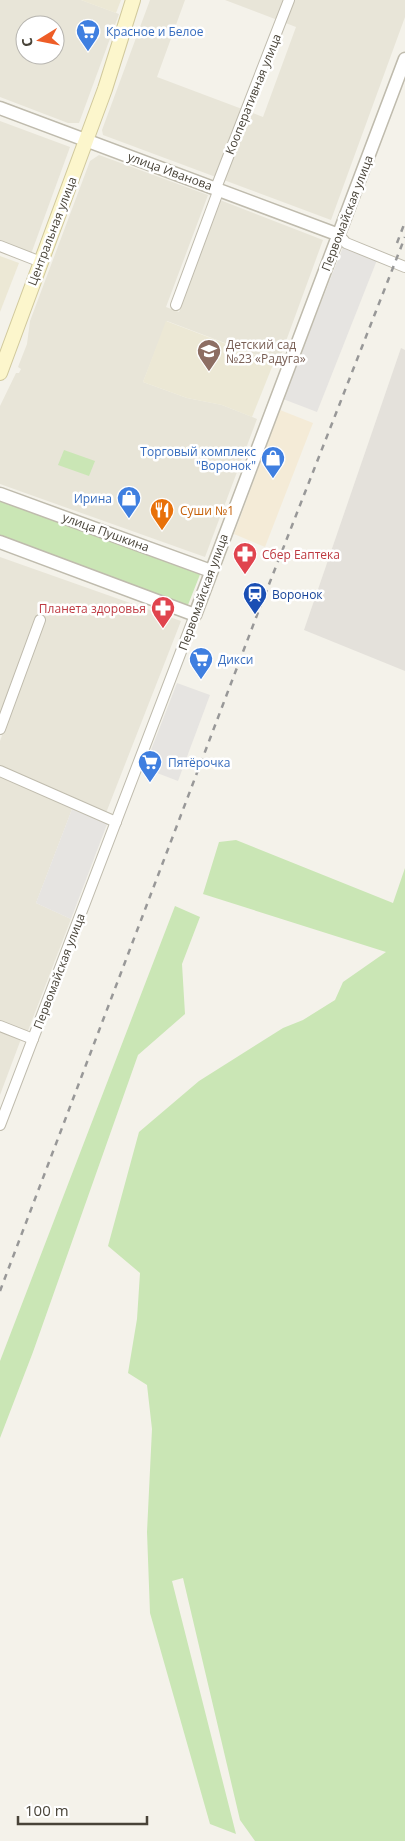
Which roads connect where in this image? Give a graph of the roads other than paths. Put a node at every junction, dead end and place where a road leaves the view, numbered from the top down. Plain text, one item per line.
1 (133, 0) edge
2 (142, 0) edge
3 (290, 0) edge
4 (405, 59) edge
5 (105, 90) junction
6 (0, 108) edge
7 (86, 140) junction
8 (217, 188) junction
9 (339, 235) junction
10 (0, 246) edge
11 (40, 262) junction
12 (405, 267) edge
13 (176, 305) dead end
14 (0, 372) edge
15 (0, 494) edge
16 (0, 542) edge
17 (211, 571) junction
18 (195, 615) junction
19 (40, 620) dead end
20 (0, 729) edge
21 (0, 771) edge
22 (116, 822) junction
23 (0, 1026) edge
24 (33, 1039) junction
25 (0, 1125) edge

1 - 5 main road, Центральная улица
2 - 5 main road, Центральная улица
3 - 8 street, Кооперативная улица
4 - 9 street, Первомайская улица
5 - 7 main road, Центральная улица
6 - 7 street, улица Иванова
7 - 8 street, улица Иванова
7 - 11 main road, Центральная улица
8 - 9 street, улица Иванова
8 - 13 street, Кооперативная улица
9 - 12 street
9 - 17 street, Первомайская улица
10 - 11 street
11 - 14 main road, Центральная улица
15 - 17 street, улица Пушкина
16 - 18 street
17 - 18 street, Первомайская улица
18 - 22 street, Первомайская улица
19 - 20 street
21 - 22 street
22 - 24 street, Первомайская улица
23 - 24 street
24 - 25 street, Первомайская улица

